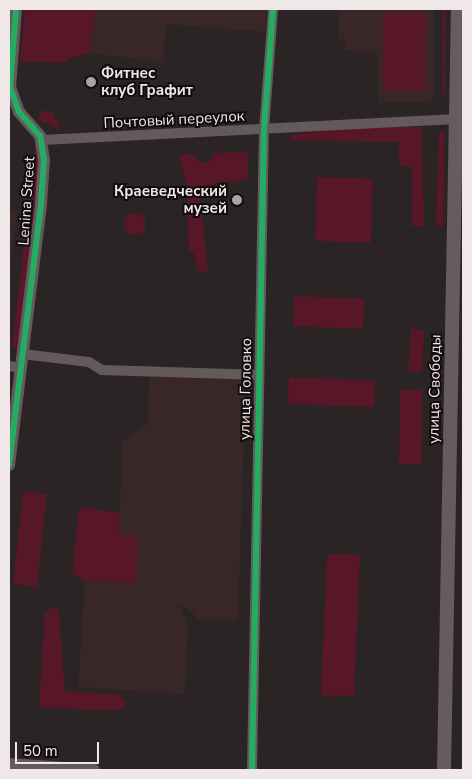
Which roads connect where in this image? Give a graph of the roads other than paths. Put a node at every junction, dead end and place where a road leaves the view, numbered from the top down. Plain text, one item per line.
1 (16, 9) edge
2 (273, 9) edge
3 (458, 9) edge
4 (460, 43) edge
5 (456, 119) junction
6 (264, 130) junction
7 (42, 140) junction
8 (22, 354) junction
9 (14, 367) edge
10 (259, 375) junction
11 (9, 465) edge
12 (9, 764) edge
13 (94, 770) edge
14 (252, 770) edge
15 (444, 770) edge

1 - 7 street, Lenina Street
2 - 6 street, улица Головко
3 - 4 main road, улица Свободы
4 - 5 main road, улица Свободы
5 - 6 street, Почтовый переулок
5 - 15 main road, улица Свободы
6 - 7 street, Почтовый переулок
6 - 10 street, улица Головко
7 - 8 street, Lenina Street
8 - 9 street, Lenina Street
8 - 10 street
9 - 11 street, Lenina Street
10 - 14 street, улица Головко
12 - 13 street

